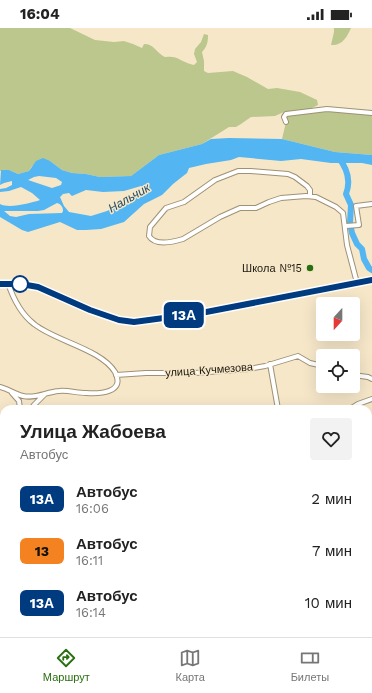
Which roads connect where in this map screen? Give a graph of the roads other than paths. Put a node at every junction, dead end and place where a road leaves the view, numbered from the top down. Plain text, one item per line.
1 (372, 114) edge
2 (286, 122) dead end
3 (310, 196) junction
4 (372, 204) edge
5 (347, 226) junction
6 (371, 280) edge
7 (8, 283) junction
8 (357, 283) junction
9 (0, 284) edge
10 (270, 364) junction
11 (316, 364) edge
12 (116, 375) junction
13 (360, 376) edge
14 (372, 379) edge
15 (0, 387) edge
16 (8, 390) junction
17 (45, 394) junction
18 (26, 396) junction
19 (372, 399) edge
20 (19, 405) edge
21 (21, 405) edge
22 (32, 405) edge
23 (35, 405) edge
24 (277, 405) edge
25 (356, 405) edge

1 - 2 street
3 - 3 street
3 - 5 street
4 - 5 street
5 - 8 street
6 - 8 street
7 - 8 street
7 - 9 street
7 - 12 street
10 - 11 street, улица Кучмезова
10 - 12 street, улица Кучмезова
10 - 24 street
12 - 17 street
13 - 14 street
15 - 16 street
16 - 18 street
16 - 20 street
17 - 18 street
17 - 23 street
18 - 21 street
18 - 22 street
19 - 25 street

